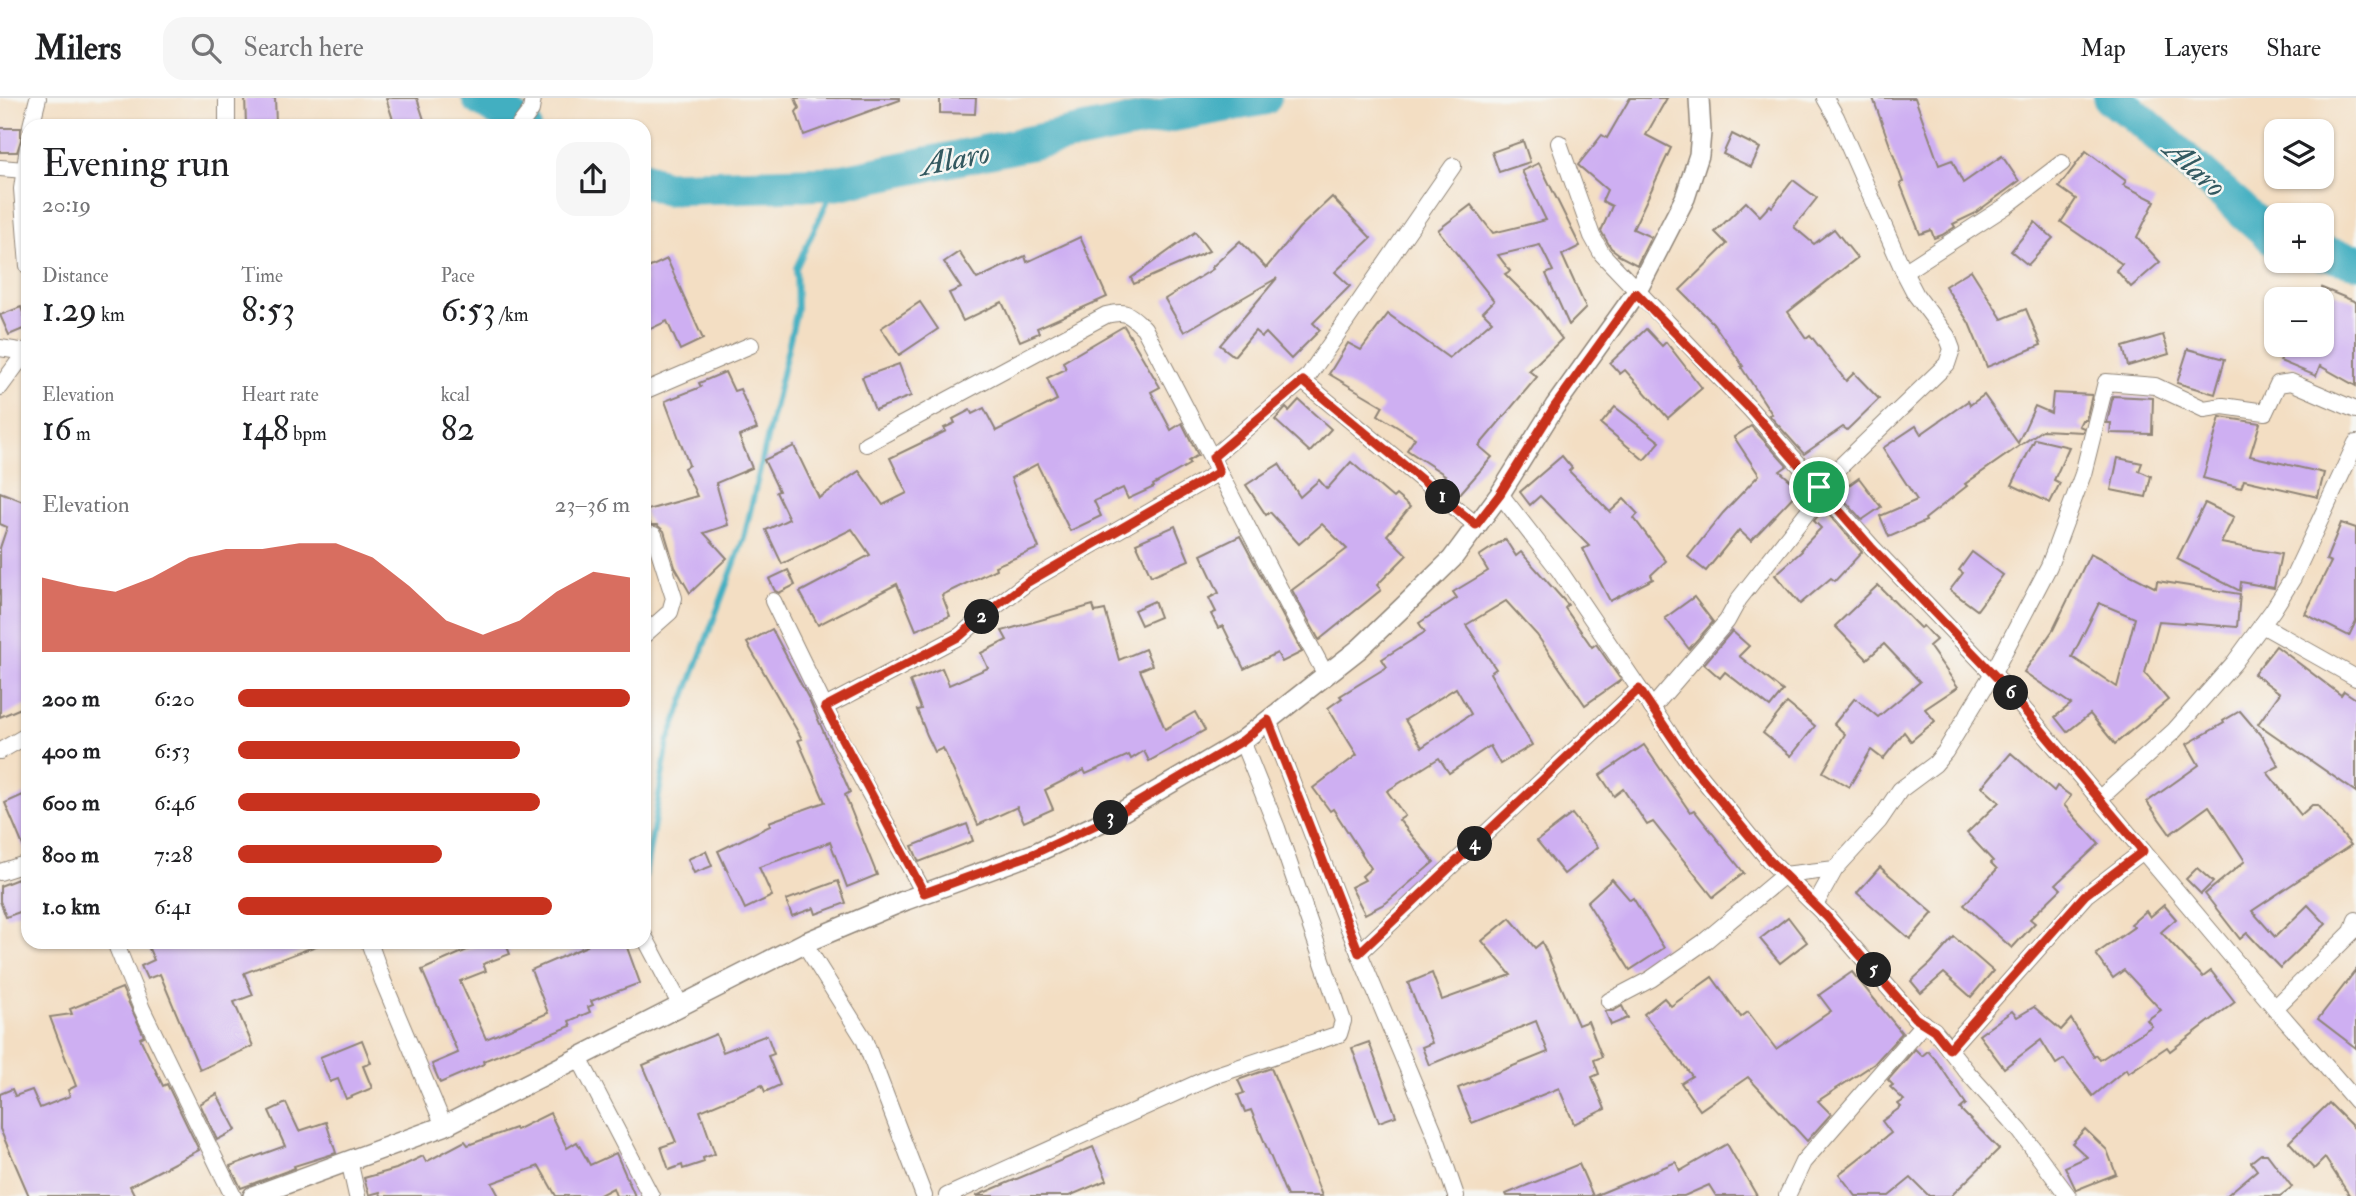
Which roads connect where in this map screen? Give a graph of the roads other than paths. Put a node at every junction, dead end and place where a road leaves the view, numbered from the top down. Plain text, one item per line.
1 (38, 98) edge
2 (227, 98) edge
3 (533, 98) edge
4 (1699, 98) edge
5 (1825, 98) edge
6 (33, 119) edge
7 (227, 119) edge
8 (524, 119) edge
9 (1559, 144) dead end
10 (2062, 163) dead end
11 (1453, 166) dead end
12 (0, 168) edge
13 (21, 170) edge
14 (1904, 272) junction
15 (1636, 293) junction
16 (751, 345) dead end
17 (0, 348) edge
18 (21, 350) edge
19 (21, 359) edge
20 (1303, 381) junction
21 (0, 387) edge
22 (651, 387) edge
23 (2356, 410) edge
24 (2356, 443) edge
25 (866, 444) dead end
26 (1216, 465) junction
27 (1821, 490) junction
28 (1500, 494) junction
29 (1476, 525) junction
30 (654, 535) dead end
31 (773, 601) dead end
32 (2263, 625) junction
33 (651, 629) edge
34 (1993, 673) junction
35 (1326, 675) junction
36 (2356, 678) edge
37 (1639, 689) junction
38 (825, 707) junction
39 (1652, 708) junction
40 (1268, 720) junction
41 (21, 739) edge
42 (1242, 741) junction
43 (0, 751) edge
44 (2099, 799) junction
45 (2143, 851) junction
46 (21, 865) edge
47 (1835, 869) junction
48 (0, 872) edge
49 (1784, 875) junction
50 (924, 893) junction
51 (1815, 905) junction
52 (2356, 922) edge
53 (804, 943) junction
54 (118, 949) edge
55 (372, 949) edge
56 (651, 949) edge
57 (1359, 953) junction
58 (1609, 1000) dead end
59 (681, 1006) junction
60 (2275, 1008) junction
61 (1924, 1023) junction
62 (1949, 1049) junction
63 (579, 1058) junction
64 (2356, 1101) edge
65 (444, 1126) junction
66 (349, 1160) junction
67 (233, 1196) edge
68 (253, 1196) edge
69 (357, 1196) edge
70 (651, 1196) edge
71 (925, 1196) edge
72 (947, 1196) edge
73 (1455, 1196) edge
74 (1787, 1196) edge
75 (2068, 1196) edge

1 - 6 street
2 - 7 street
3 - 8 street
4 - 15 street
5 - 14 street
9 - 15 street
10 - 14 street
11 - 20 street
12 - 13 street
14 - 27 street
15 - 27 street
15 - 28 street
16 - 22 street
17 - 18 street
19 - 21 street
20 - 26 street
20 - 29 street
23 - 34 street
24 - 32 street
25 - 26 street
26 - 35 street
26 - 38 street
27 - 34 street
27 - 39 street
28 - 29 street
28 - 37 street
29 - 35 street
30 - 33 street
31 - 38 street
32 - 36 street
32 - 44 street
34 - 44 street
34 - 47 street
35 - 40 street
37 - 39 street
37 - 57 street
38 - 50 street
39 - 49 street
40 - 42 street
40 - 57 street
41 - 43 street
42 - 50 street
42 - 72 street
44 - 45 street
45 - 60 street
45 - 62 street
46 - 48 street
47 - 49 street
47 - 51 street
49 - 51 street
49 - 58 street
50 - 53 street
51 - 61 street
52 - 60 street
53 - 59 street
53 - 71 street
54 - 67 street
55 - 65 street
56 - 59 street
57 - 73 street
59 - 63 street
60 - 64 street
61 - 62 street
61 - 74 street
62 - 75 street
63 - 65 street
63 - 70 street
65 - 66 street
66 - 68 street
66 - 69 street

